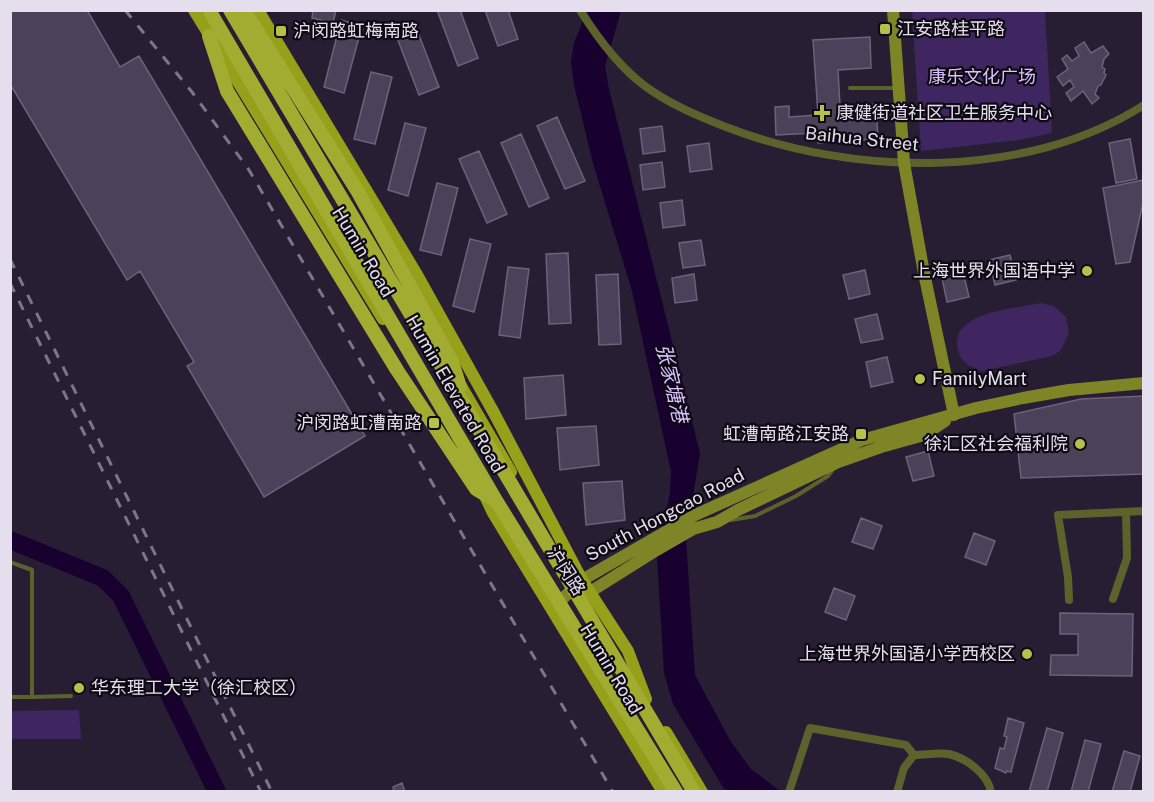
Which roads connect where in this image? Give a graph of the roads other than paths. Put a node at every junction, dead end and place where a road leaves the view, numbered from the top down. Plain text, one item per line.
1 (194, 10) edge
2 (205, 10) edge
3 (210, 10) edge
4 (231, 10) edge
5 (244, 10) edge
6 (258, 10) edge
7 (893, 10) edge
8 (580, 11) edge
9 (209, 36) junction
10 (262, 50) junction
11 (227, 62) junction
12 (899, 87) junction
13 (850, 88) dead end
14 (1143, 105) edge
15 (904, 163) junction
16 (472, 374) junction
17 (1143, 383) edge
18 (467, 409) junction
19 (954, 416) junction
20 (484, 424) junction
21 (503, 457) junction
22 (473, 470) junction
23 (497, 502) junction
24 (544, 511) junction
25 (1143, 511) edge
26 (1126, 512) junction
27 (655, 544) junction
28 (10, 562) edge
29 (579, 582) junction
30 (586, 595) junction
31 (1113, 599) dead end
32 (564, 600) junction
33 (1069, 600) dead end
34 (552, 608) junction
35 (32, 696) junction
36 (71, 696) dead end
37 (10, 697) edge
38 (914, 756) junction
39 (663, 792) edge
40 (672, 792) edge
41 (694, 792) edge
42 (702, 792) edge
43 (789, 792) edge
44 (897, 792) edge
45 (991, 792) edge

1 - 9 main road, Humin Road
2 - 11 main road
3 - 23 highway, Humin Elevated Road
4 - 10 main road, Humin Road
4 - 18 highway, Humin Elevated Road
5 - 10 highway
6 - 16 main road, Humin Road
7 - 12 main road
8 - 15 street, Baihua Street
9 - 11 main road, Humin Road
9 - 23 highway
10 - 18 highway
10 - 20 main road, Humin Road
11 - 22 main road, Humin Road
12 - 13 lane
12 - 15 main road
14 - 15 street, Baihua Street
15 - 19 main road
16 - 20 main road
16 - 24 main road, Humin Road
17 - 19 main road, South Hongcao Road
18 - 41 highway, Humin Elevated Road
19 - 27 main road, South Hongcao Road
19 - 27 main road, South Hongcao Road
20 - 21 main road, Humin Road
21 - 24 main road, Humin Road
21 - 29 main road, Humin Road
22 - 32 main road, 沪闵路
22 - 34 main road, Humin Road
23 - 40 highway, Humin Elevated Road
24 - 29 main road, Humin Road
25 - 26 street
26 - 31 street
26 - 33 street
27 - 29 main road, South Hongcao Road
27 - 30 main road, South Hongcao Road
28 - 35 lane
29 - 30 main road, Humin Road
29 - 32 main road, South Hongcao Road
30 - 32 main road, South Hongcao Road
30 - 42 main road, Humin Road
32 - 34 main road, South Hongcao Road
32 - 40 main road, 沪闵路
34 - 39 main road, Humin Road
35 - 36 lane
35 - 37 lane
38 - 43 street
38 - 44 street
38 - 45 street

